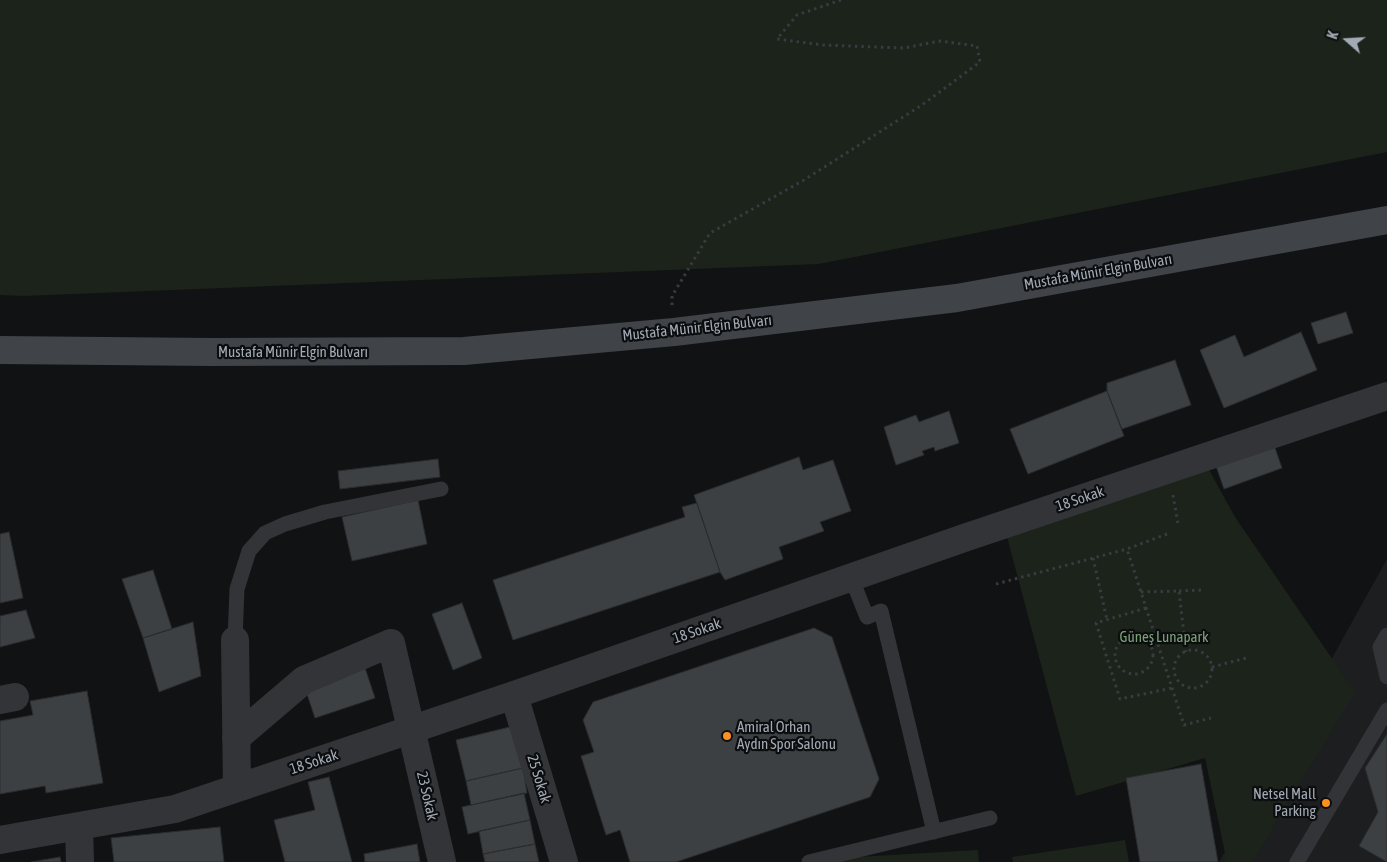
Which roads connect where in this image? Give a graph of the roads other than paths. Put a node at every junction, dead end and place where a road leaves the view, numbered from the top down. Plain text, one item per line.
1 (1387, 220) edge
2 (0, 350) edge
3 (1387, 396) edge
4 (441, 489) dead end
5 (852, 577) junction
6 (1387, 635) edge
7 (235, 640) joint
8 (1387, 677) edge
9 (514, 695) junction
10 (1387, 710) edge
11 (411, 730) junction
12 (236, 738) junction
13 (237, 788) junction
14 (990, 818) dead end
15 (79, 826) junction
16 (934, 832) junction
17 (0, 840) edge
18 (80, 862) edge
19 (442, 862) edge
20 (564, 862) edge
21 (809, 862) edge
22 (1297, 862) edge

1 - 2 street, Mustafa Münir Elgin Bulvarı
3 - 5 street, 18 Sokak
4 - 7 lane
5 - 9 street, 18 Sokak
5 - 16 lane
6 - 8 lane
7 - 12 street
9 - 11 street, 18 Sokak
9 - 20 street, 25 Sokak
10 - 22 lane
11 - 12 street, 23 Sokak
11 - 13 street, 18 Sokak
11 - 19 street, 23 Sokak
12 - 13 street
13 - 15 street, 18 Sokak
14 - 16 lane
15 - 17 street, 18 Sokak
15 - 18 street
16 - 21 lane

